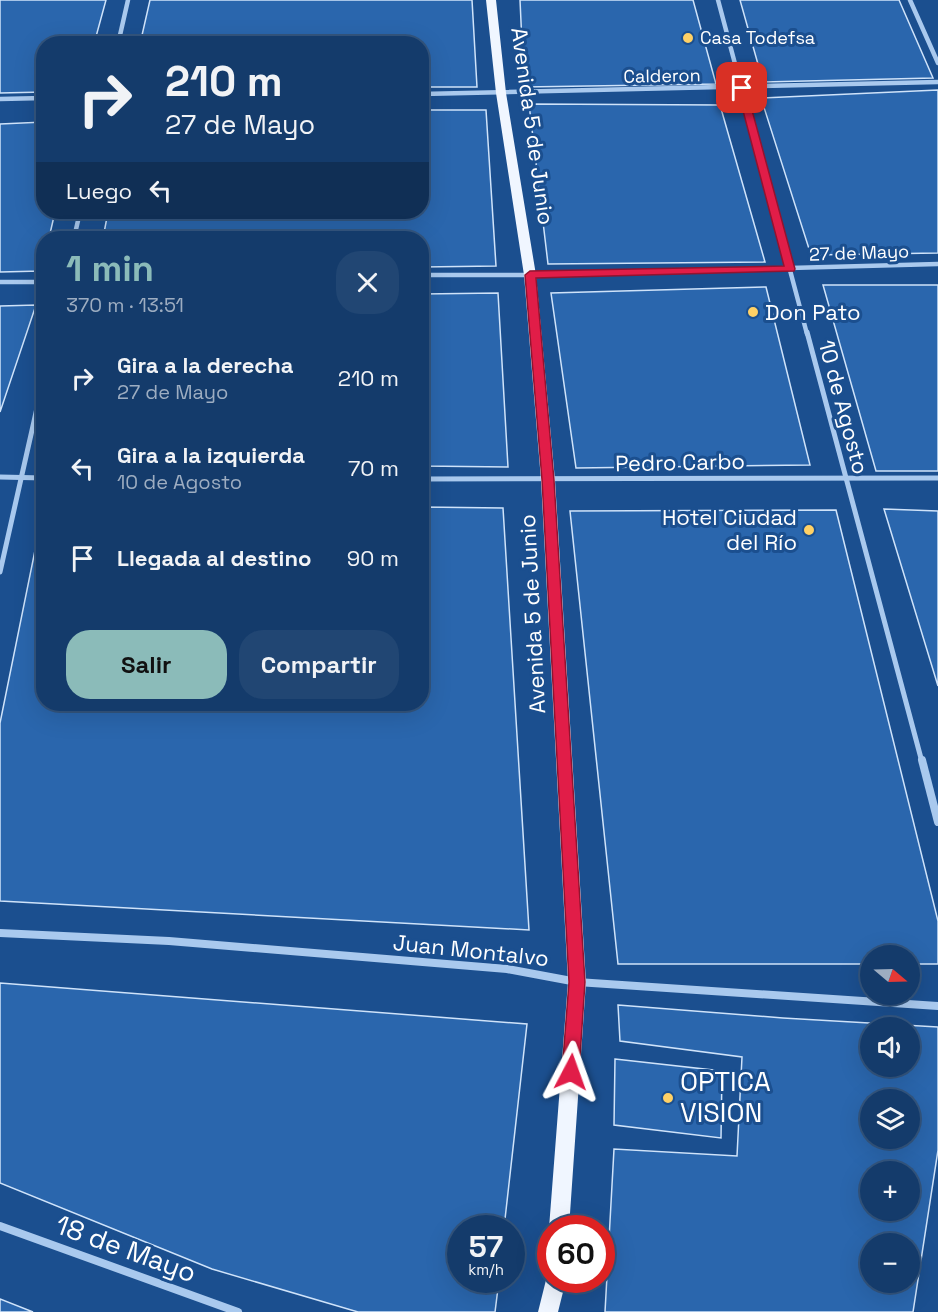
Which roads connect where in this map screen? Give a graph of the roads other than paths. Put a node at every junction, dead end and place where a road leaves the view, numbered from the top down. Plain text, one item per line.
1 (128, 0) edge
2 (491, 0) edge
3 (718, 0) edge
4 (910, 0) edge
5 (120, 36) edge
6 (938, 63) edge
7 (938, 82) edge
8 (742, 88) junction
9 (501, 93) junction
10 (429, 94) edge
11 (36, 98) edge
12 (0, 99) edge
13 (938, 264) edge
14 (790, 269) junction
15 (429, 275) edge
16 (530, 275) junction
17 (0, 282) edge
18 (36, 282) edge
19 (36, 413) edge
20 (0, 477) edge
21 (22, 477) junction
22 (36, 477) edge
23 (846, 477) junction
24 (938, 478) edge
25 (429, 479) edge
26 (548, 480) junction
27 (0, 572) edge
28 (938, 822) edge
29 (0, 933) edge
30 (577, 982) junction
31 (938, 1006) edge
32 (560, 1215) edge
33 (0, 1226) edge
34 (553, 1293) edge
35 (238, 1312) edge
36 (548, 1312) edge

1 - 5 street
2 - 9 main road, Avenida 5 de Junio
3 - 8 street, 10 de Agosto
4 - 6 street
7 - 8 street, Calderon
8 - 9 street, Calderon
8 - 14 street, 10 de Agosto
9 - 10 street, Calderon
9 - 16 main road, Avenida 5 de Junio
11 - 12 street
13 - 14 street, 27 de Mayo
14 - 16 street, 27 de Mayo
14 - 23 street, 10 de Agosto
15 - 16 street, 27 de Mayo
16 - 26 main road, Avenida 5 de Junio
17 - 18 street
19 - 21 street
20 - 21 street
21 - 22 street
21 - 27 street
23 - 24 street, Pedro Carbo
23 - 26 street, Pedro Carbo
23 - 28 street, 10 de Agosto
25 - 26 street, Pedro Carbo
26 - 30 main road, Avenida 5 de Junio
29 - 30 street, Juan Montalvo
30 - 31 street, Juan Montalvo
30 - 32 main road, Avenida 5 de Junio
33 - 35 street, 18 de Mayo
34 - 36 main road

